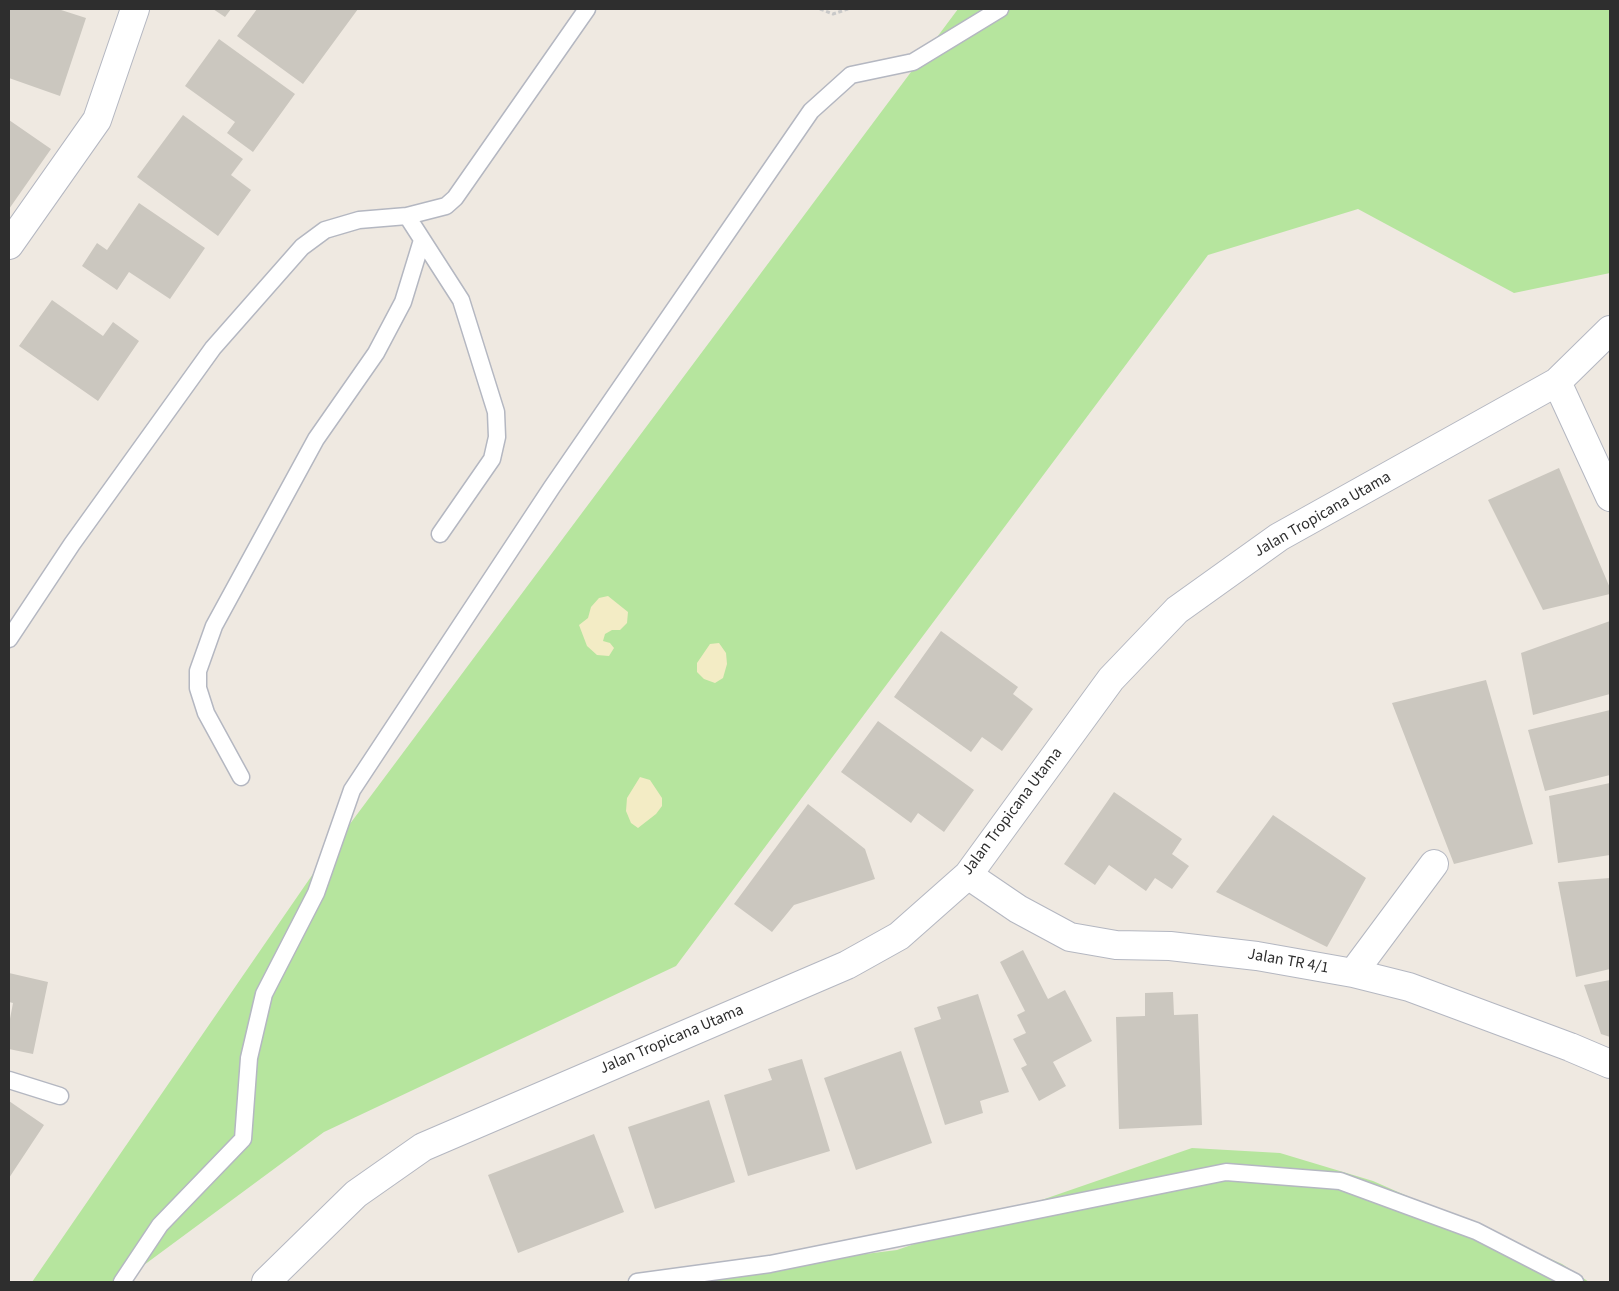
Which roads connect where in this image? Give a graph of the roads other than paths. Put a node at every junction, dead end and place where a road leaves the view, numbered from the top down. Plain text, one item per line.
1 (135, 9) edge
2 (587, 9) edge
3 (1000, 9) edge
4 (408, 216) junction
5 (422, 240) junction
6 (9, 245) edge
7 (1610, 330) edge
8 (1557, 382) junction
9 (1610, 497) edge
10 (440, 534) dead end
11 (9, 639) edge
12 (241, 777) dead end
13 (1434, 864) dead end
14 (968, 875) junction
15 (1353, 973) junction
16 (1610, 1064) edge
17 (9, 1080) edge
18 (60, 1096) dead end
19 (122, 1282) edge
20 (266, 1282) edge
21 (637, 1282) edge
22 (1576, 1282) edge

1 - 6 street
2 - 4 lane
3 - 19 lane
4 - 5 lane
4 - 11 lane
5 - 10 lane
5 - 12 lane
7 - 8 street, Jalan Tropicana Utama
8 - 9 street
8 - 14 street, Jalan Tropicana Utama
13 - 15 street
14 - 15 street, Jalan TR 4/1
14 - 20 street, Jalan Tropicana Utama
15 - 16 street, Jalan TR 4/1
17 - 18 lane
21 - 22 lane

